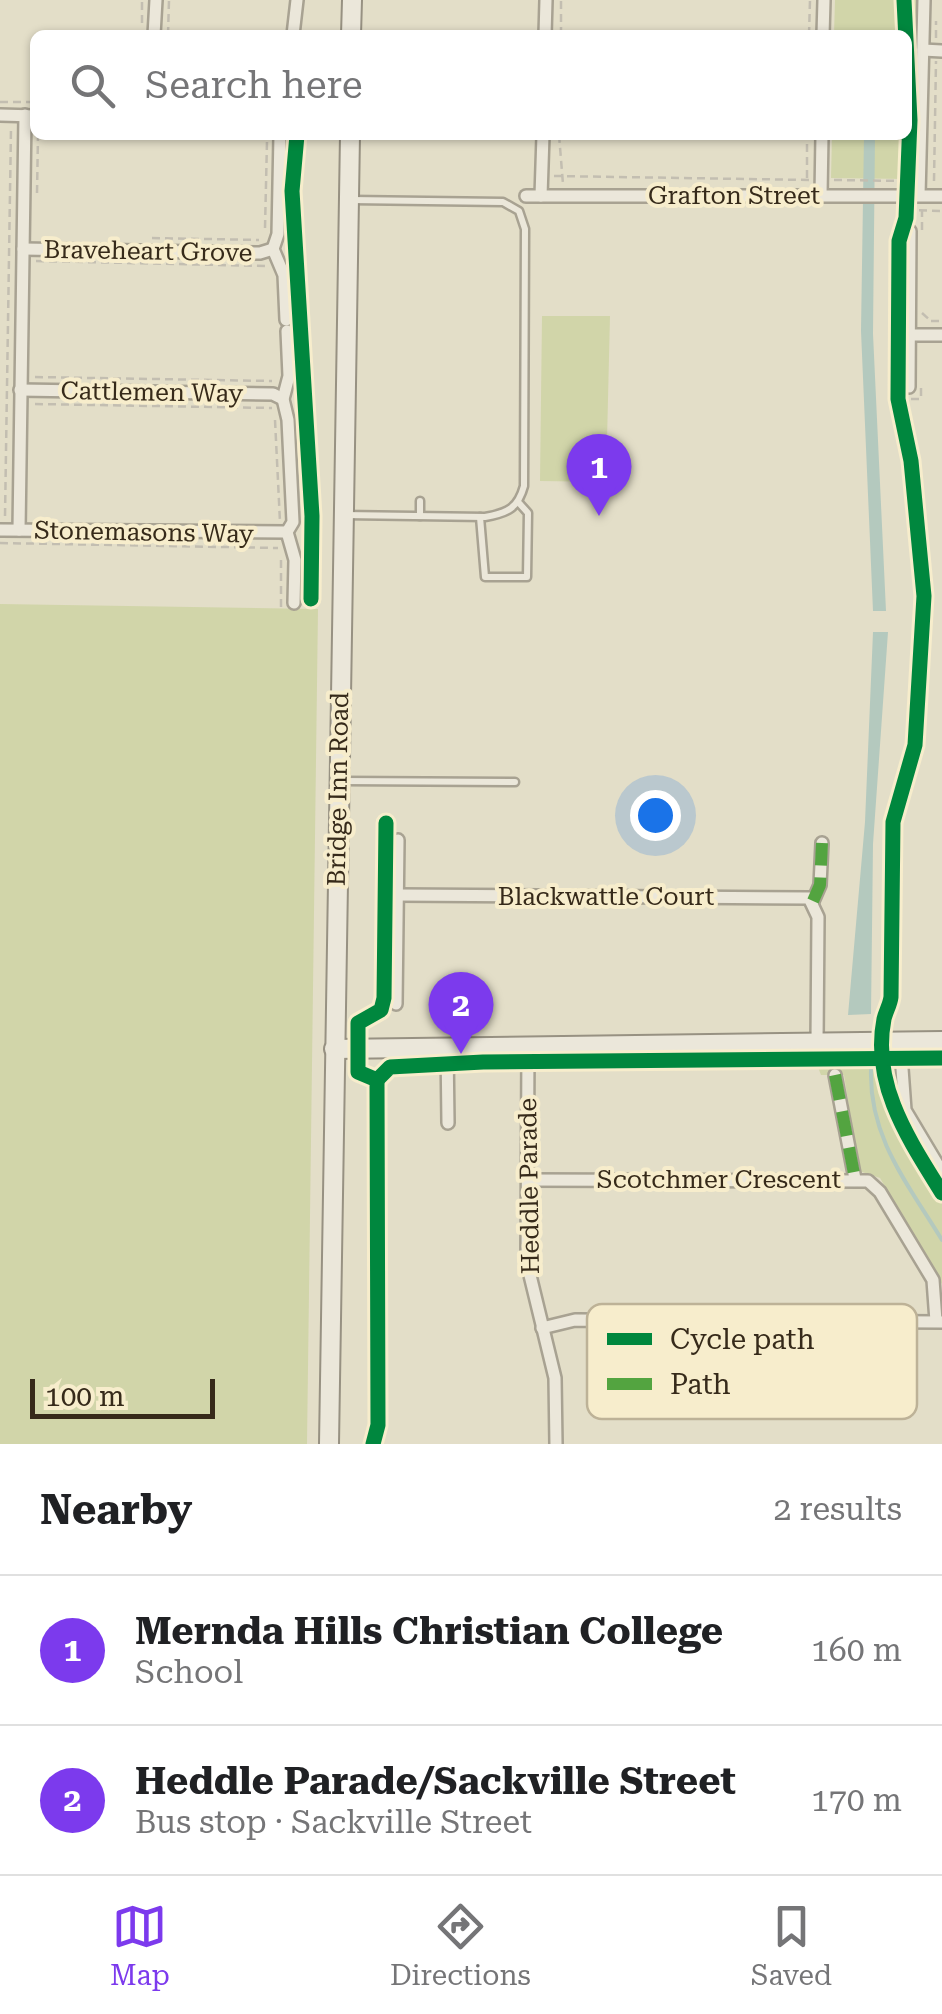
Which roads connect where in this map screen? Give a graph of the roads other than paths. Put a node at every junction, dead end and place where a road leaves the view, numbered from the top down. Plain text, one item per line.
1 (156, 0) edge
2 (297, 0) edge
3 (352, 0) edge
4 (546, 0) edge
5 (824, 0) edge
6 (924, 0) edge
7 (154, 30) edge
8 (294, 30) edge
9 (351, 30) edge
10 (545, 30) edge
11 (823, 30) edge
12 (934, 51) edge
13 (0, 115) edge
14 (30, 115) edge
15 (280, 140) edge
16 (350, 140) edge
17 (542, 140) edge
18 (822, 140) edge
19 (906, 191) junction
20 (820, 195) junction
21 (526, 196) dead end
22 (541, 196) junction
23 (942, 196) edge
24 (350, 200) junction
25 (905, 231) road end
26 (29, 250) junction
27 (269, 251) junction
28 (909, 334) junction
29 (942, 335) edge
30 (904, 388) road end
31 (20, 390) junction
32 (278, 403) junction
33 (420, 501) dead end
34 (519, 503) junction
35 (344, 515) junction
36 (420, 516) junction
37 (480, 517) junction
38 (0, 530) edge
39 (19, 530) junction
40 (287, 532) junction
41 (294, 604) dead end
42 (338, 782) junction
43 (515, 782) dead end
44 (398, 840) dead end
45 (822, 843) dead end
46 (398, 895) junction
47 (813, 901) junction
48 (396, 1004) dead end
49 (900, 1041) junction
50 (942, 1041) edge
51 (817, 1042) junction
52 (528, 1044) junction
53 (448, 1046) junction
54 (334, 1049) junction
55 (835, 1075) dead end
56 (448, 1123) dead end
57 (942, 1172) edge
58 (855, 1179) junction
59 (528, 1180) junction
60 (587, 1320) edge
61 (939, 1321) edge
62 (542, 1328) junction
63 (329, 1444) edge
64 (556, 1444) edge

1 - 7 street
2 - 8 street
3 - 9 main road
4 - 10 street
5 - 11 street
6 - 12 street
12 - 19 street
13 - 14 street
14 - 26 street
15 - 27 street
16 - 24 main road, Bridge Inn Road
17 - 22 street
18 - 20 street
19 - 20 street, Grafton Street
19 - 23 street, Grafton Street
20 - 22 street, Grafton Street
21 - 22 street, Grafton Street
24 - 34 lane
24 - 35 main road, Bridge Inn Road
25 - 28 street
26 - 27 street, Braveheart Grove
26 - 31 street
27 - 32 street
28 - 29 street
28 - 30 street
31 - 32 street, Cattlemen Way
31 - 39 street
32 - 40 street
33 - 36 lane
34 - 37 lane
34 - 37 lane
35 - 36 lane
35 - 42 main road, Bridge Inn Road
36 - 37 lane
38 - 39 street, Stonemasons Way
39 - 40 street, Stonemasons Way
40 - 41 street
42 - 43 lane
42 - 54 main road, Bridge Inn Road
44 - 46 street
45 - 47 street
46 - 47 street, Blackwattle Court
46 - 48 street
47 - 51 street
49 - 50 main road
49 - 51 main road
49 - 57 street
51 - 52 main road
52 - 53 main road
52 - 59 street, Heddle Parade
53 - 54 main road
53 - 56 street
54 - 63 main road, Bridge Inn Road
55 - 58 street
58 - 59 street, Scotchmer Crescent
58 - 61 street, Scotchmer Crescent
59 - 62 street, Heddle Parade
60 - 62 street
62 - 64 street, Heddle Parade

